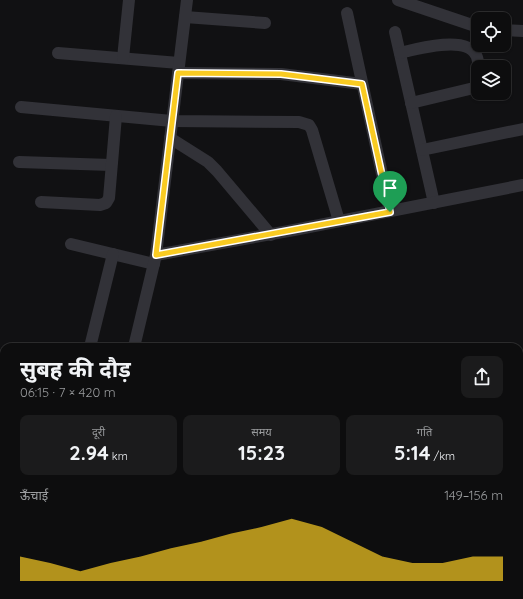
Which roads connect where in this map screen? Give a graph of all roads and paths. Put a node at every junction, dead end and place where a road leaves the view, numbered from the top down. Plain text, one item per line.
1 (129, 0) edge
2 (187, 0) edge
3 (398, 0) edge
4 (347, 13) dead end
5 (185, 17) junction
6 (265, 23) dead end
7 (471, 25) edge
8 (511, 31) edge
9 (395, 32) dead end
10 (523, 32) edge
11 (58, 53) dead end
12 (400, 53) junction
13 (123, 58) junction
14 (477, 60) edge
15 (179, 68) junction
16 (362, 84) junction
17 (471, 89) edge
18 (411, 103) junction
19 (21, 107) dead end
20 (116, 116) junction
21 (172, 121) junction
22 (523, 129) edge
23 (170, 138) junction
24 (422, 150) junction
25 (20, 162) dead end
26 (111, 166) junction
27 (523, 185) edge
28 (41, 202) dead end
29 (434, 203) junction
30 (390, 212) junction
31 (339, 221) junction
32 (271, 235) junction
33 (71, 244) dead end
34 (113, 254) junction
35 (156, 259) junction
36 (91, 343) edge
37 (135, 343) edge

1 - 13 street
2 - 5 street
3 - 7 street
4 - 16 street
5 - 6 street
5 - 15 street
8 - 10 street
9 - 12 street
11 - 13 street
12 - 14 street
12 - 18 street
13 - 15 street
15 - 16 street
15 - 21 street
16 - 30 street
17 - 18 street
18 - 24 street
19 - 20 street
20 - 21 street
20 - 26 street
21 - 23 street
21 - 31 street
22 - 24 street
23 - 32 street
23 - 35 street
24 - 29 street
25 - 26 street
26 - 28 street
27 - 29 street
29 - 30 street
30 - 31 street
31 - 32 street
32 - 35 street
33 - 34 street
34 - 35 street
34 - 36 street
35 - 37 street

